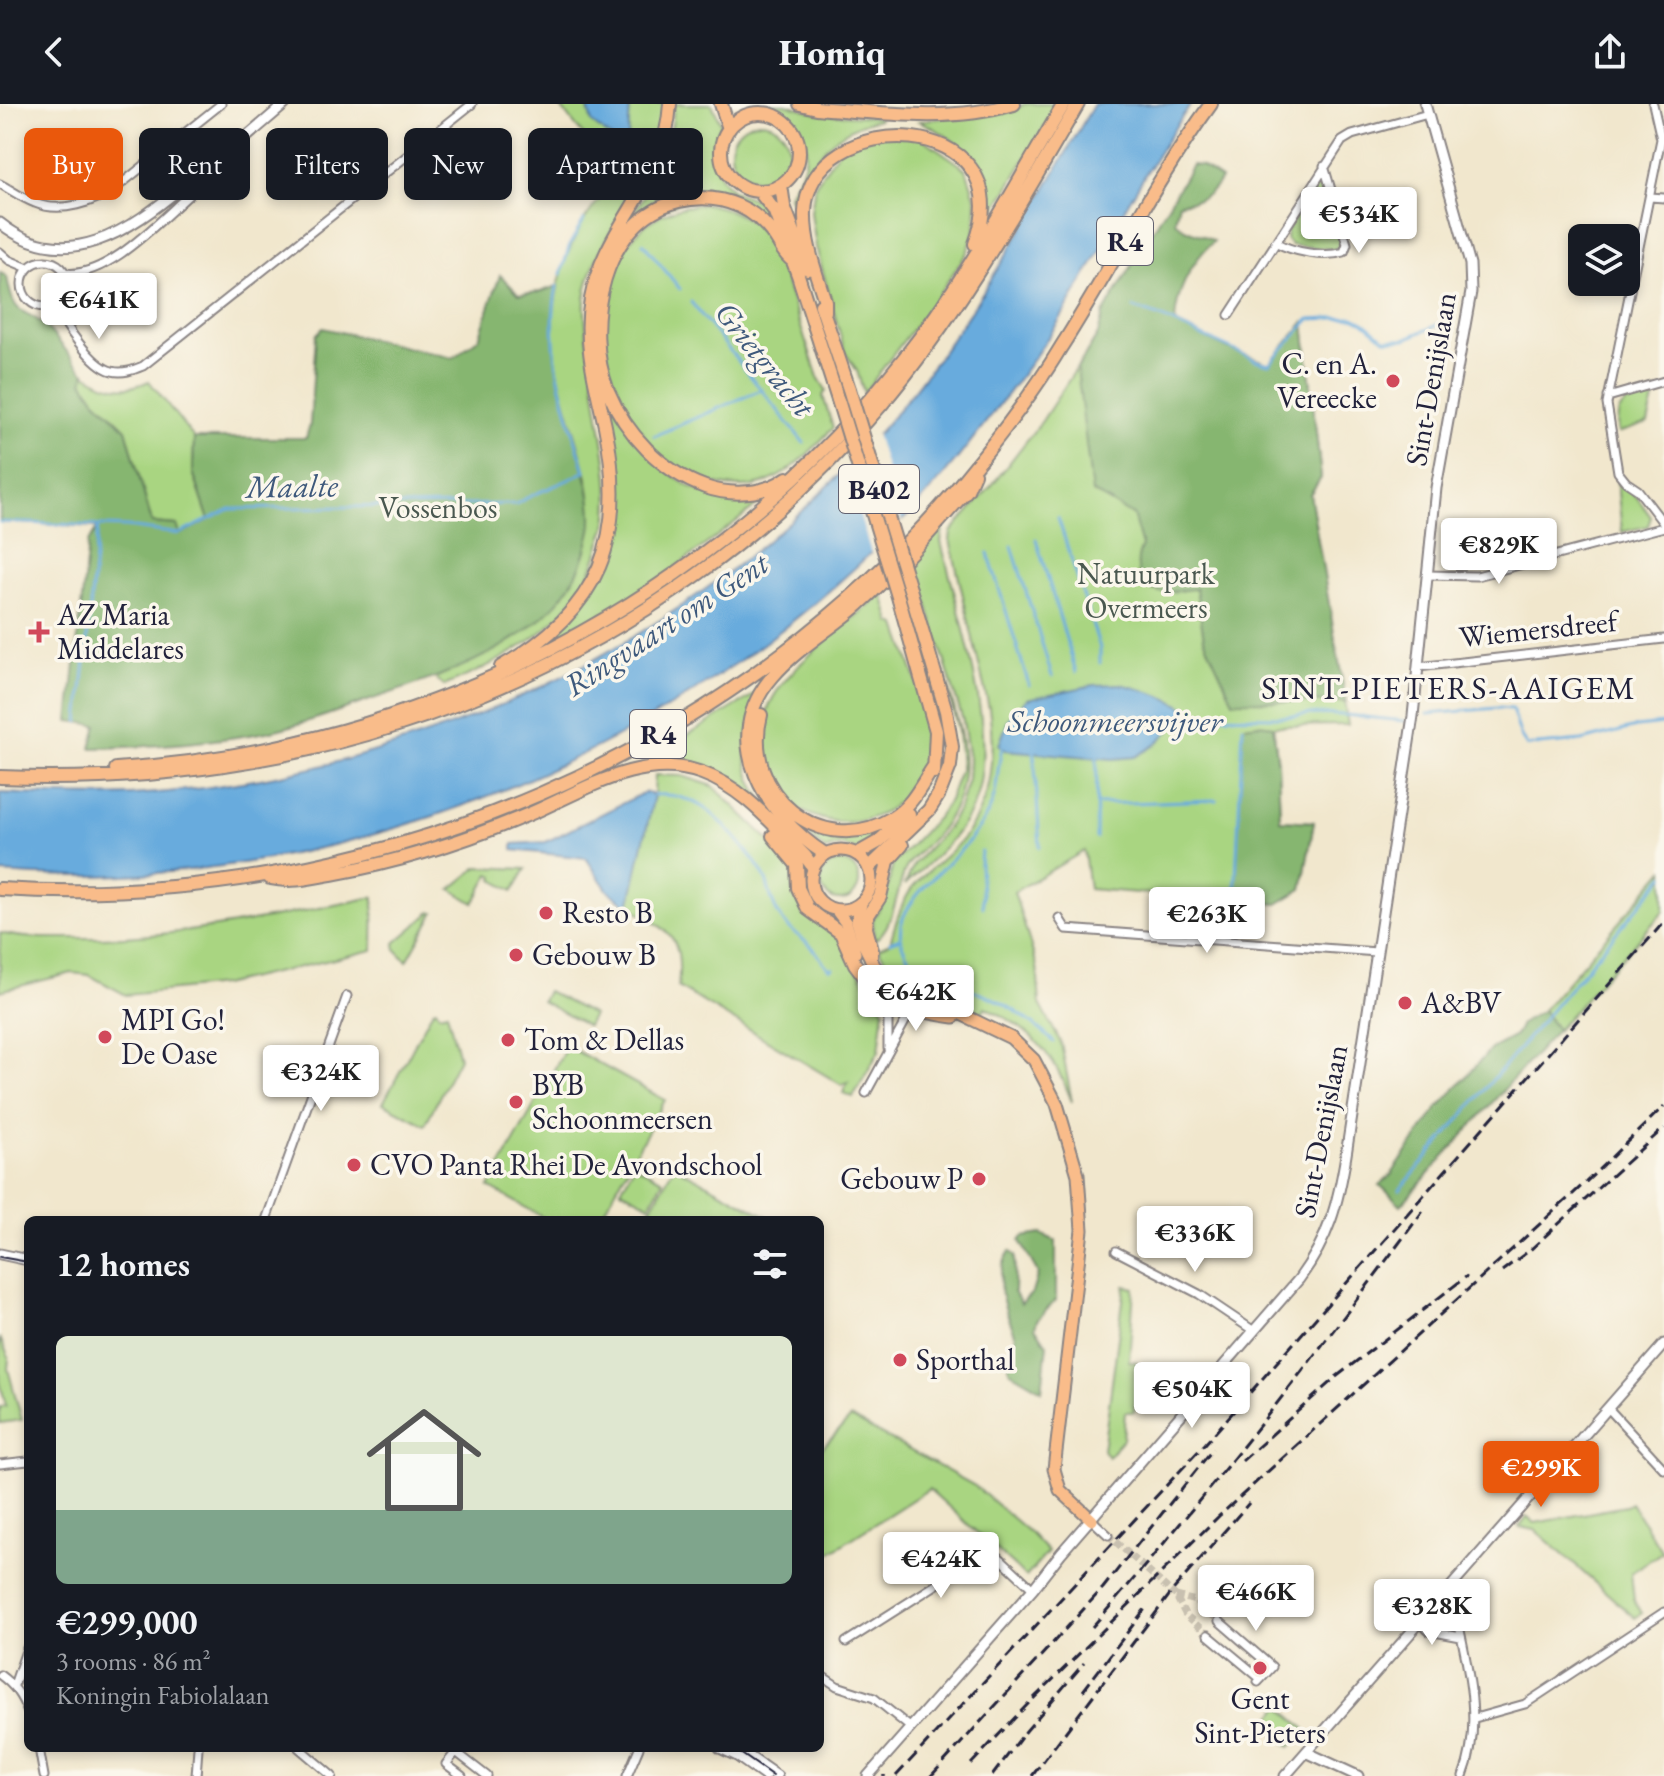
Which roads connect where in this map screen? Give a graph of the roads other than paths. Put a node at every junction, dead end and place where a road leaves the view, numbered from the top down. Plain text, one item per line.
1 (221, 104) edge
2 (285, 104) edge
3 (472, 104) edge
4 (670, 104) edge
5 (721, 104) edge
6 (738, 104) edge
7 (800, 104) edge
8 (1014, 104) edge
9 (1064, 104) edge
10 (1078, 104) edge
11 (1211, 104) edge
12 (1653, 104) edge
13 (1426, 109) edge
14 (749, 114) junction
15 (869, 126) dead end
16 (729, 129) junction
17 (250, 134) edge
18 (847, 136) dead end
19 (1324, 166) junction
20 (0, 184) edge
21 (781, 185) junction
22 (759, 191) junction
23 (1650, 197) junction
24 (1664, 198) edge
25 (164, 200) edge
26 (183, 200) edge
27 (0, 223) edge
28 (1275, 242) junction
29 (0, 252) edge
30 (793, 261) junction
31 (28, 268) junction
32 (65, 273) junction
33 (964, 273) junction
34 (54, 305) junction
35 (825, 312) junction
36 (1229, 315) dead end
37 (1664, 381) edge
38 (1608, 397) junction
39 (814, 460) junction
40 (978, 464) junction
41 (1664, 525) edge
42 (1427, 575) junction
43 (828, 630) junction
44 (1664, 639) edge
45 (1418, 667) junction
46 (439, 700) junction
47 (934, 766) junction
48 (102, 774) junction
49 (0, 777) edge
50 (770, 822) junction
51 (911, 829) junction
52 (825, 854) junction
53 (857, 854) junction
54 (813, 867) junction
55 (869, 868) junction
56 (263, 876) junction
57 (0, 889) edge
58 (861, 904) junction
59 (837, 911) junction
60 (1059, 918) dead end
61 (1066, 929) junction
62 (1058, 936) dead end
63 (1377, 952) junction
64 (871, 958) junction
65 (877, 989) junction
66 (347, 996) dead end
67 (914, 1004) junction
68 (888, 1052) junction
69 (866, 1093) dead end
70 (267, 1216) edge
71 (1116, 1251) dead end
72 (0, 1254) edge
73 (24, 1259) edge
74 (0, 1260) edge
75 (24, 1265) edge
76 (1254, 1331) junction
77 (1664, 1344) edge
78 (1608, 1408) junction
79 (24, 1461) edge
80 (0, 1464) edge
81 (1664, 1469) edge
82 (1092, 1520) junction
83 (1108, 1535) tunnel mouth
84 (1033, 1589) junction
85 (1450, 1589) junction
86 (1664, 1612) edge
87 (1219, 1621) tunnel mouth
88 (1421, 1623) junction
89 (1208, 1635) tunnel mouth
90 (1461, 1637) junction
91 (846, 1642) dead end
92 (24, 1656) edge
93 (0, 1675) edge
94 (824, 1677) edge
95 (14, 1685) junction
96 (24, 1705) edge
97 (1475, 1718) junction
98 (911, 1728) junction
99 (40, 1752) edge
100 (198, 1752) edge
101 (304, 1752) edge
102 (637, 1752) edge
103 (728, 1752) edge
104 (743, 1752) edge
105 (1306, 1752) junction
106 (44, 1776) edge
107 (196, 1776) edge
108 (332, 1776) edge
109 (462, 1776) edge
110 (487, 1776) edge
111 (627, 1776) edge
112 (765, 1776) edge
113 (777, 1776) edge
114 (868, 1776) edge
115 (1285, 1776) edge
116 (1358, 1776) edge
117 (1463, 1776) edge

1 - 20 street
2 - 17 street
3 - 34 street
4 - 46 highway
5 - 16 highway
6 - 14 highway
7 - 8 highway
9 - 33 highway
10 - 48 highway
11 - 40 highway, R4
12 - 23 street
13 - 19 street
13 - 42 street, Sint-Denijslaan
14 - 16 highway
14 - 21 highway
15 - 33 highway
16 - 22 highway
18 - 35 highway
19 - 28 street
19 - 28 street
21 - 22 highway
21 - 35 highway, B402
22 - 30 highway, B402
23 - 24 street
23 - 38 street
25 - 27 street
26 - 32 street
28 - 36 street
29 - 31 street
30 - 39 highway
30 - 47 highway, B402, bridge
31 - 32 street
31 - 34 street
32 - 34 street
33 - 39 highway
35 - 51 highway, B402, bridge
37 - 38 street
38 - 41 street
39 - 46 highway
40 - 43 highway
40 - 56 highway, R4
41 - 42 street
42 - 45 street, Sint-Denijslaan
43 - 47 highway
43 - 52 highway
44 - 45 street, Wiemersdreef
45 - 63 street, Sint-Denijslaan
46 - 48 highway
47 - 53 highway, B402
48 - 49 highway
50 - 54 highway
50 - 56 highway
50 - 65 highway
51 - 55 highway, B402
51 - 64 highway
52 - 53 main road
52 - 54 main road
53 - 55 main road
54 - 59 main road
55 - 58 main road
56 - 57 highway, R4
58 - 59 main road
58 - 64 main road
59 - 65 main road
60 - 61 street
61 - 62 street
61 - 63 street
63 - 76 street, Sint-Denijslaan
64 - 67 main road
65 - 67 main road
65 - 68 street
66 - 70 street
67 - 68 street
67 - 82 main road
68 - 69 street
71 - 76 street
72 - 73 street
74 - 75 street
76 - 82 street, Sint-Denijslaan
77 - 78 street
78 - 81 street
78 - 85 street
79 - 80 street
82 - 83 street
82 - 84 street, Sint-Denijslaan
84 - 91 street
84 - 98 street, Sint-Denijslaan
85 - 88 street
85 - 90 street
86 - 97 street
87 - 89 street
88 - 90 street
88 - 105 street
90 - 97 street
92 - 95 street
93 - 95 street
94 - 98 street
95 - 96 street
97 - 117 street
98 - 114 street, Sint-Denijslaan
99 - 106 street
100 - 107 street
101 - 108 street
102 - 111 street
103 - 112 street
104 - 113 street
105 - 115 street
105 - 116 street
109 - 110 street

